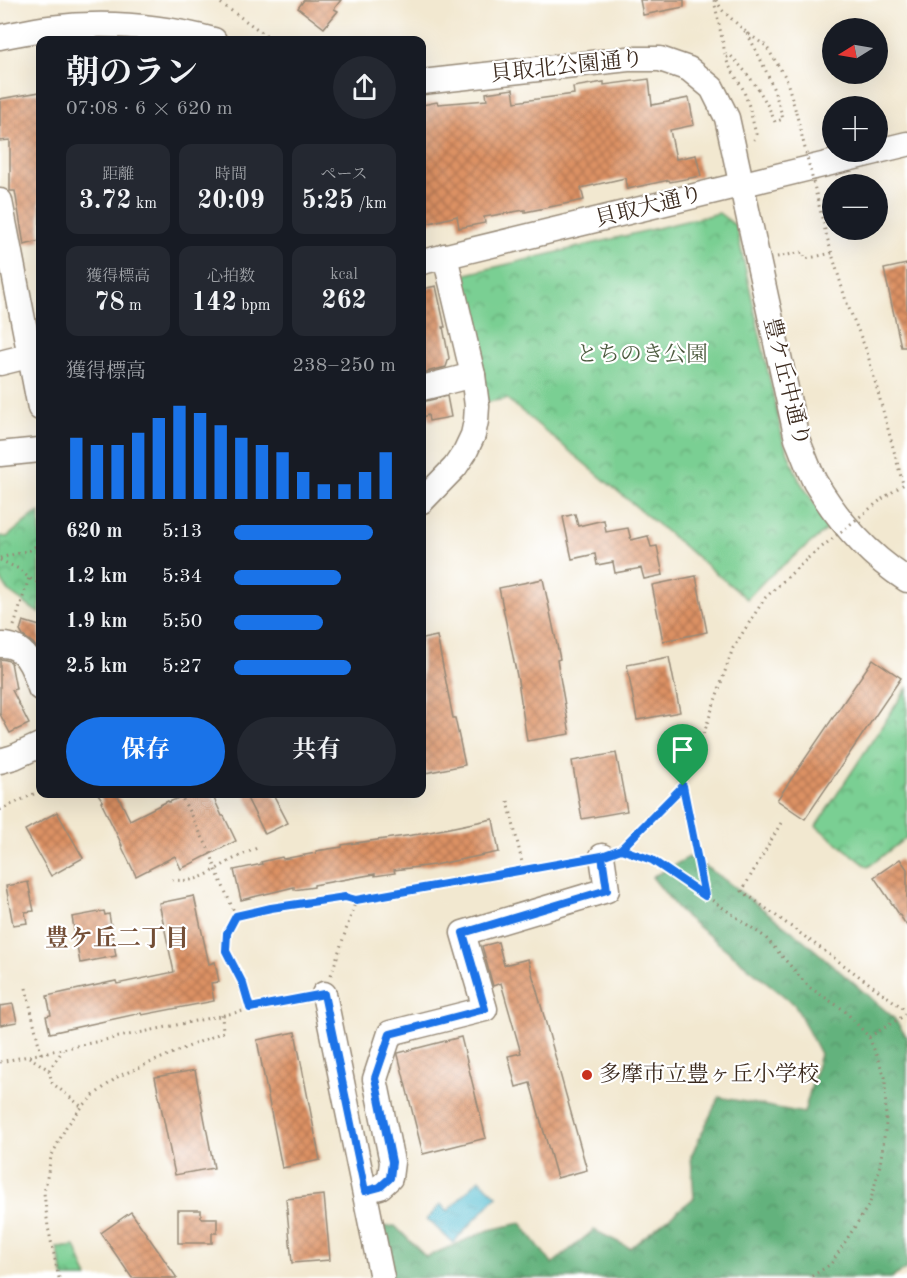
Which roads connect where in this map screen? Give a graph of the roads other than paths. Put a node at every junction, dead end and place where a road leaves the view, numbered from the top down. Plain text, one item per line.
1 (194, 36) edge
2 (0, 37) edge
3 (426, 82) edge
4 (907, 144) edge
5 (888, 148) edge
6 (832, 162) edge
7 (741, 184) junction
8 (0, 201) edge
9 (445, 256) junction
10 (426, 261) edge
11 (9, 299) edge
12 (35, 354) edge
13 (0, 363) edge
14 (473, 375) junction
15 (426, 387) edge
16 (36, 450) edge
17 (0, 454) edge
18 (426, 497) edge
19 (907, 580) edge
20 (4, 645) edge
21 (36, 675) edge
22 (36, 747) edge
23 (0, 761) edge
24 (602, 856) road end
25 (324, 994) road end
26 (365, 1191) junction
27 (382, 1278) edge

1 - 2 street
3 - 7 street, 貝取北公園通り
4 - 5 street, 貝取大通り
6 - 7 street, 貝取大通り
7 - 9 street, 貝取大通り
7 - 19 street, 豊ケ丘中通り
8 - 11 street
9 - 10 street, 貝取大通り
9 - 14 street
11 - 12 street
12 - 13 street
14 - 15 street
14 - 18 street
16 - 17 street
20 - 21 street
22 - 23 street
24 - 26 street
25 - 26 street
26 - 27 street

